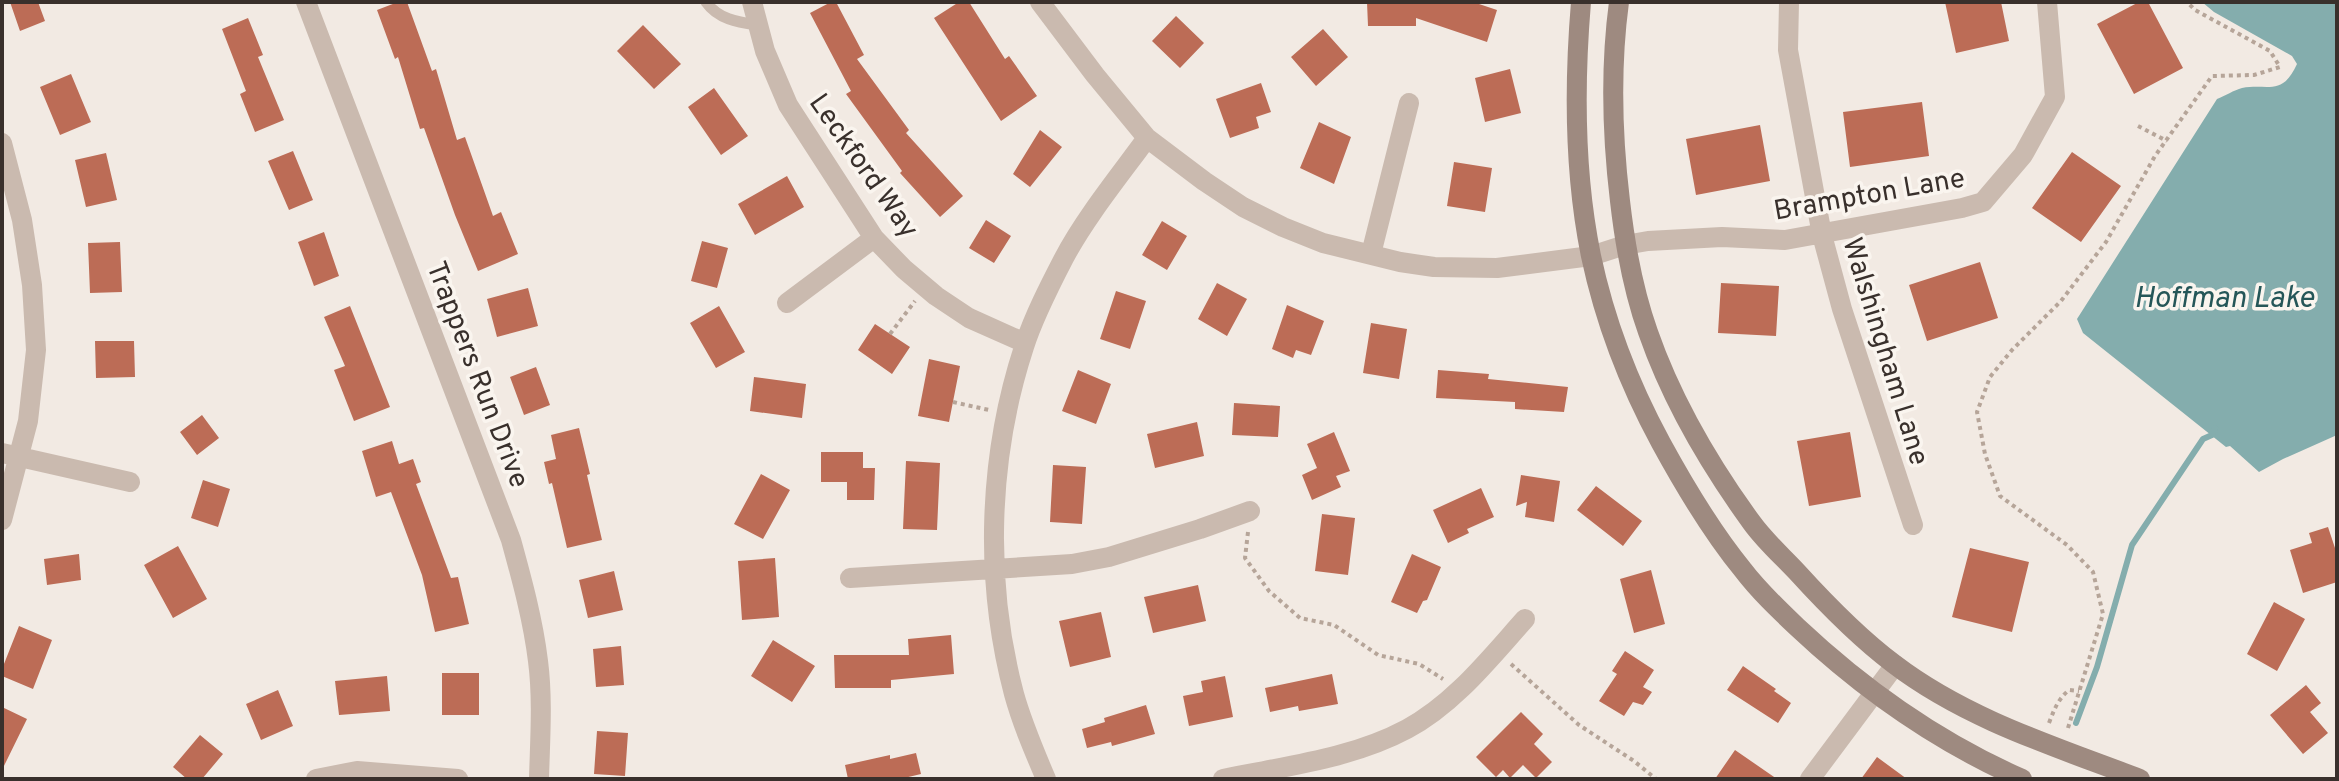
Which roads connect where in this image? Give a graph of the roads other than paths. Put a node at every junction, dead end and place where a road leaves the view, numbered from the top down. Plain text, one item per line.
1 (306, 2) edge
2 (706, 2) edge
3 (752, 2) edge
4 (1040, 2) edge
5 (1581, 2) edge
6 (1619, 2) edge
7 (1789, 2) edge
8 (2047, 2) edge
9 (757, 25) junction
10 (1409, 103) dead end
11 (1147, 138) junction
12 (2, 143) edge
13 (1822, 235) junction
14 (874, 238) junction
15 (1625, 245) junction
16 (1371, 254) junction
17 (1591, 256) junction
18 (787, 303) dead end
19 (1025, 343) junction
20 (10, 454) edge
21 (130, 482) dead end
22 (1250, 511) road end
23 (2, 520) edge
24 (1913, 525) dead end
25 (996, 569) junction
26 (850, 578) dead end
27 (1525, 619) dead end
28 (1895, 665) junction
29 (1873, 694) junction
30 (316, 779) edge
31 (458, 779) edge
32 (539, 779) edge
33 (1046, 779) edge
34 (1223, 779) edge
35 (1810, 779) edge
36 (2022, 779) edge
37 (2140, 779) edge

1 - 32 street, Trappers Run Drive
2 - 9 lane
3 - 9 street, Leckford Way
4 - 11 street, Brampton Lane
5 - 17 street
6 - 15 street
7 - 13 street, Walshingham Lane
8 - 13 street, Brampton Lane
9 - 14 street, Leckford Way
10 - 16 street
11 - 16 street, Brampton Lane
11 - 19 street
12 - 20 street
13 - 15 street, Brampton Lane
13 - 24 street, Walshingham Lane
14 - 18 street
14 - 19 street, Leckford Way
15 - 17 street, Brampton Lane
15 - 28 street
16 - 17 street, Brampton Lane
17 - 29 street
19 - 25 street
20 - 21 street
20 - 23 street
22 - 25 street
25 - 26 street
25 - 33 street
27 - 34 street
28 - 29 street
28 - 37 street
29 - 35 street
29 - 36 street
30 - 31 street

